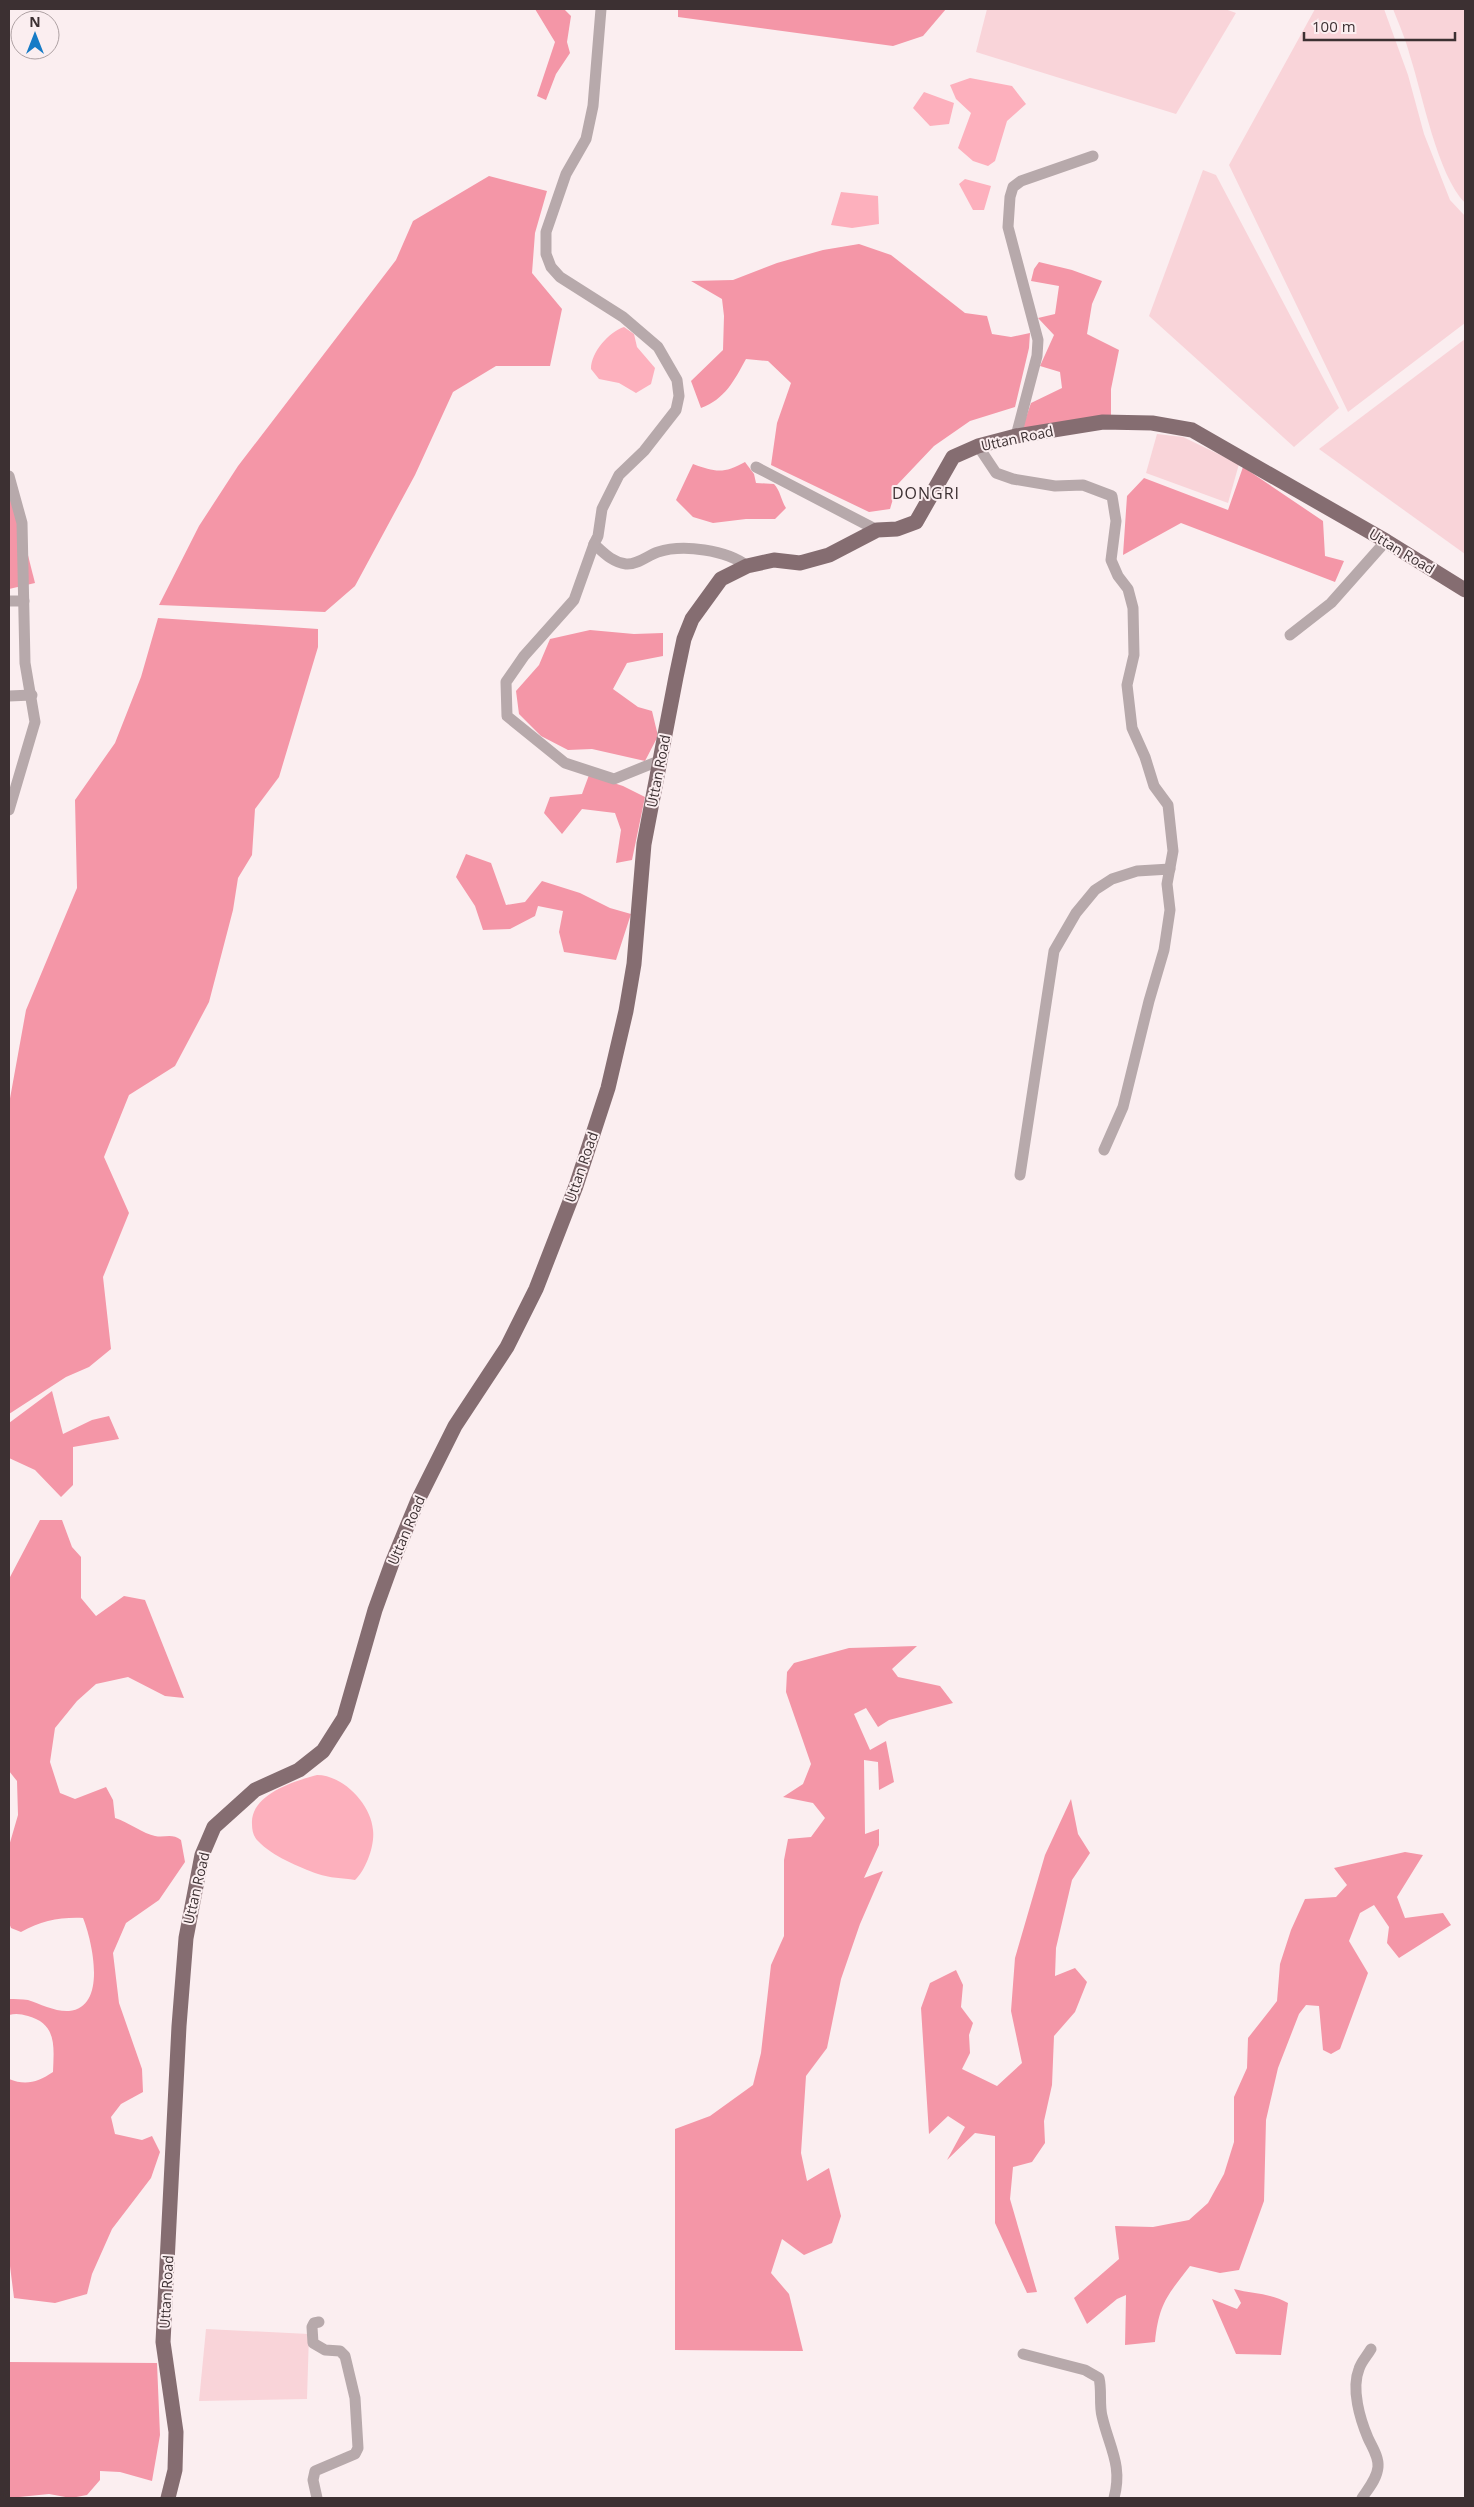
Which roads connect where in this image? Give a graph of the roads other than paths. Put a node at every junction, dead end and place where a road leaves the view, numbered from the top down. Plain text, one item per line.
1 (601, 9) edge
2 (1093, 156) dead end
3 (1016, 436) junction
4 (978, 446) junction
5 (756, 468) dead end
6 (9, 476) edge
7 (876, 530) junction
8 (1386, 541) junction
9 (594, 544) junction
10 (747, 566) junction
11 (1465, 590) edge
12 (9, 601) edge
13 (24, 601) junction
14 (1290, 635) dead end
15 (32, 695) junction
16 (9, 696) edge
17 (661, 760) junction
18 (9, 810) edge
19 (1170, 869) junction
20 (1104, 1150) dead end
21 (1020, 1175) dead end
22 (319, 2322) dead end
23 (1371, 2349) dead end
24 (1023, 2354) dead end
25 (168, 2498) edge
26 (317, 2498) edge
27 (1114, 2498) edge
28 (1362, 2498) edge

1 - 9 street
2 - 3 street
3 - 4 main road, Uttan Road
3 - 8 main road, Uttan Road
4 - 7 main road, Uttan Road
4 - 19 street
5 - 7 street
6 - 13 street
7 - 10 main road, Uttan Road
8 - 11 main road, Uttan Road
8 - 14 street
9 - 10 street
9 - 17 street
10 - 17 main road, Uttan Road
12 - 13 street
13 - 15 street
15 - 16 street
15 - 18 street
17 - 25 main road, Uttan Road
19 - 20 street
19 - 21 street
22 - 26 street
23 - 28 street
24 - 27 street

